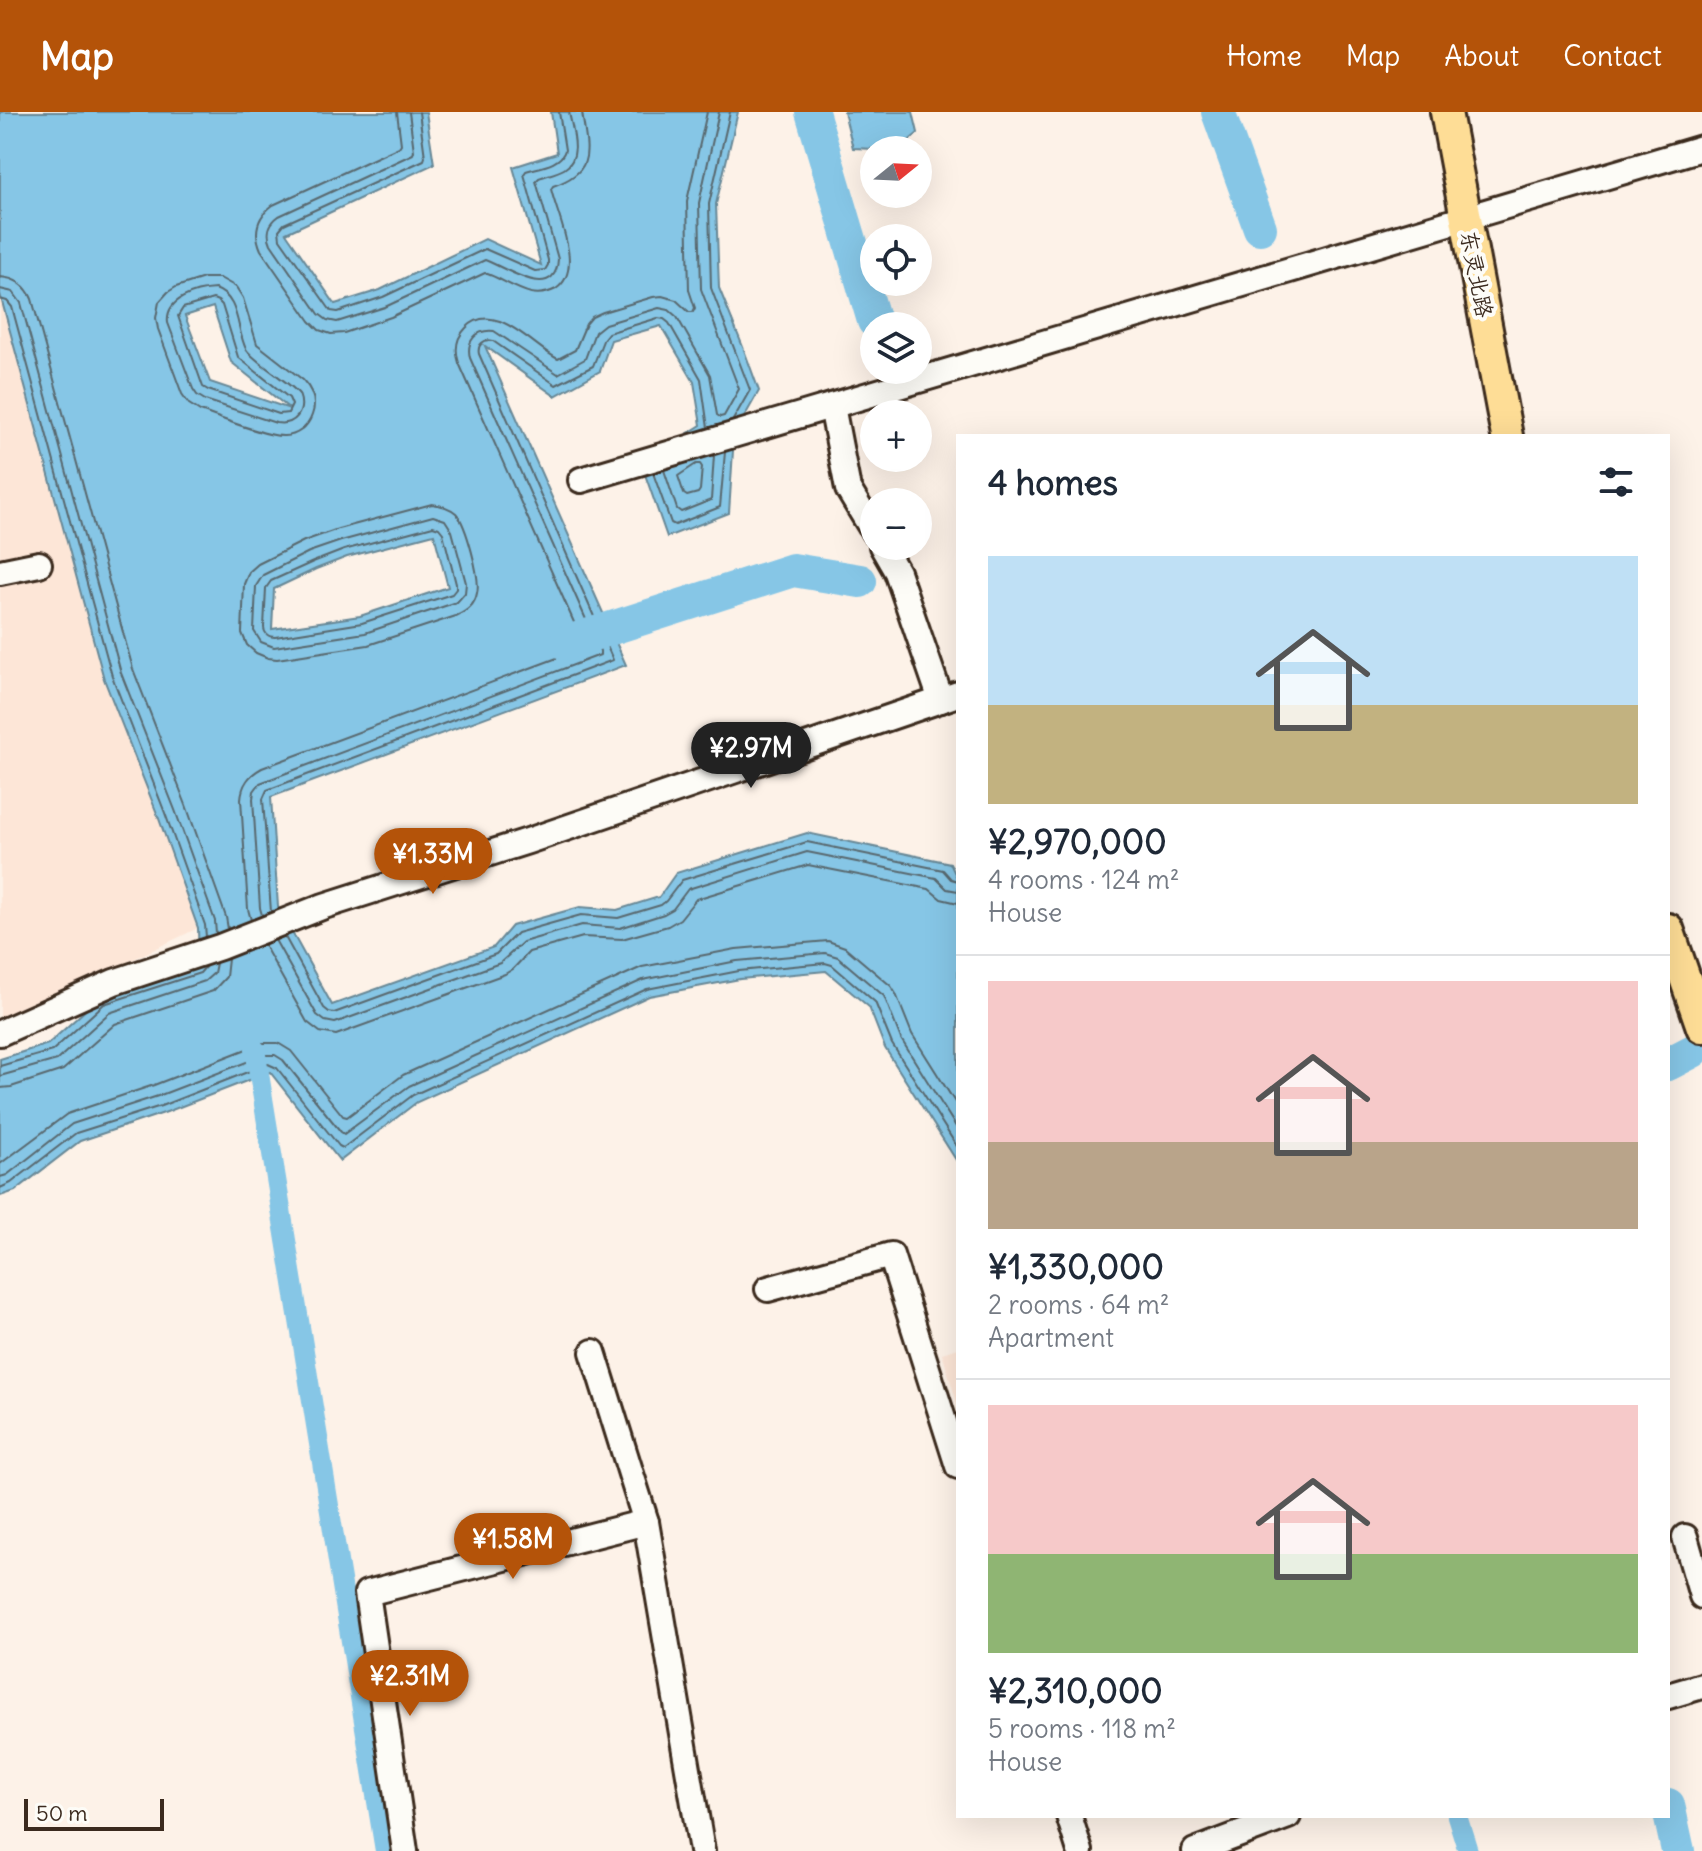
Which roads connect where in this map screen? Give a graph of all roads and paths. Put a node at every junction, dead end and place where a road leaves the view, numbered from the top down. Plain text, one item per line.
1 (1446, 112) edge
2 (1702, 148) edge
3 (1466, 218) junction
4 (832, 406) junction
5 (1507, 434) edge
6 (581, 480) dead end
7 (860, 509) edge
8 (890, 560) edge
9 (39, 564) dead end
10 (0, 572) edge
11 (949, 697) edge
12 (1670, 935) edge
13 (1702, 1027) edge
14 (0, 1033) edge
15 (768, 1289) dead end
16 (593, 1352) dead end
17 (956, 1460) edge
18 (646, 1522) junction
19 (1685, 1537) dead end
20 (1702, 1596) edge
21 (1702, 1686) edge
22 (1670, 1695) edge
23 (1070, 1818) edge
24 (1283, 1818) edge
25 (405, 1851) edge
26 (702, 1851) edge
27 (1080, 1851) edge
28 (1195, 1851) edge

1 - 3 main road, 东灵北路
2 - 3 street
3 - 4 street
3 - 5 main road, 东灵北路
4 - 6 street
4 - 7 street
8 - 11 street
9 - 10 street
11 - 14 street
12 - 13 main road
15 - 17 street
16 - 18 street
18 - 25 street
18 - 26 street
19 - 20 street
21 - 22 street
23 - 27 street
24 - 28 street

